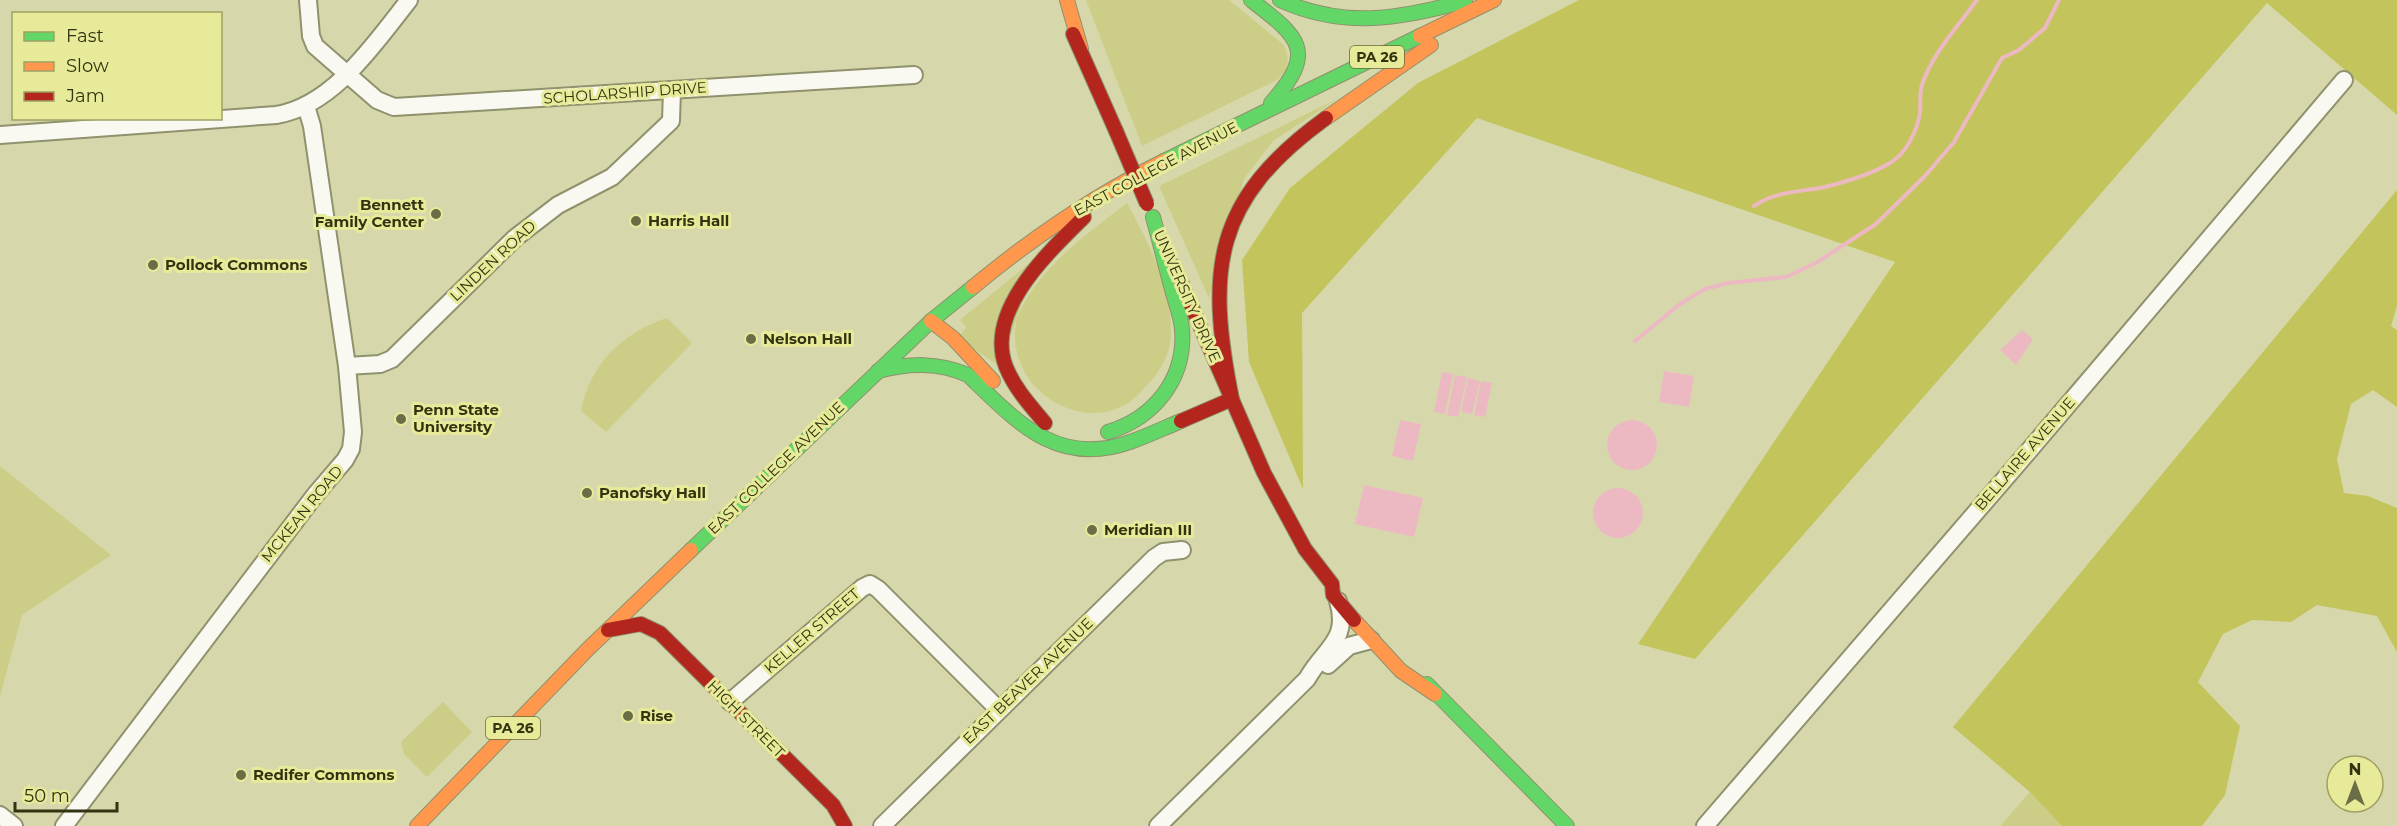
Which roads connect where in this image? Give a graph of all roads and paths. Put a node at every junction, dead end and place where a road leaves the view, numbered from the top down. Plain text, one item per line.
1 (308, 0) edge
2 (409, 0) edge
3 (1057, 0) edge
4 (1067, 0) edge
5 (1251, 0) edge
6 (1280, 0) edge
7 (1468, 0) edge
8 (1494, 0) edge
9 (1081, 49) junction
10 (346, 74) junction
11 (914, 75) dead end
12 (2344, 80) dead end
13 (672, 90) junction
14 (306, 106) junction
15 (1260, 114) junction
16 (222, 119) edge
17 (207, 120) edge
18 (0, 135) edge
19 (1119, 185) junction
20 (1150, 211) junction
21 (931, 321) junction
22 (347, 366) junction
23 (878, 371) junction
24 (1232, 399) junction
25 (1045, 423) junction
26 (1061, 429) dead end
27 (1096, 434) dead end
28 (698, 543) junction
29 (1182, 550) dead end
30 (1332, 584) junction
31 (670, 590) dead end
32 (1338, 601) junction
33 (657, 614) dead end
34 (608, 630) junction
35 (660, 633) junction
36 (1371, 640) junction
37 (1307, 678) junction
38 (1435, 694) junction
39 (730, 702) junction
40 (998, 709) junction
41 (833, 806) junction
42 (0, 815) edge
43 (14, 826) edge
44 (64, 826) edge
45 (417, 826) edge
46 (845, 826) edge
47 (856, 826) edge
48 (882, 826) edge
49 (1158, 826) edge
50 (1567, 826) edge
51 (1705, 826) edge

1 - 10 street
2 - 10 street
3 - 9 main road, UNIVERSITY DRIVE
4 - 9 main road
5 - 15 main road
6 - 7 main road
8 - 15 main road, EAST COLLEGE AVENUE / PA 26
8 - 24 main road
9 - 20 main road, UNIVERSITY DRIVE, bridge
10 - 13 street, SCHOLARSHIP DRIVE
10 - 14 street
11 - 13 street, SCHOLARSHIP DRIVE
12 - 51 street, BELLAIRE AVENUE
13 - 22 street, LINDEN ROAD
14 - 16 street
14 - 22 street, MCKEAN ROAD
15 - 19 main road, EAST COLLEGE AVENUE / PA 26
17 - 18 street
19 - 21 main road, EAST COLLEGE AVENUE / PA 26
19 - 25 main road
20 - 24 main road, UNIVERSITY DRIVE
20 - 27 main road
21 - 23 main road, EAST COLLEGE AVENUE / PA 26
21 - 25 main road
22 - 44 street, MCKEAN ROAD
23 - 24 main road
23 - 28 main road, EAST COLLEGE AVENUE / PA 26
24 - 30 main road, UNIVERSITY DRIVE
25 - 26 main road
28 - 31 main road, EAST COLLEGE AVENUE / PA 26
28 - 34 main road, EAST COLLEGE AVENUE / PA 26
29 - 40 street, EAST BEAVER AVENUE
30 - 32 main road, UNIVERSITY DRIVE
30 - 38 main road, UNIVERSITY DRIVE
32 - 36 main road, UNIVERSITY DRIVE
32 - 37 street
33 - 35 main road
34 - 35 main road
34 - 45 main road, EAST COLLEGE AVENUE / PA 26
35 - 39 main road, HIGH STREET
36 - 37 street
36 - 38 main road, UNIVERSITY DRIVE
37 - 49 street
38 - 50 main road, UNIVERSITY DRIVE
39 - 40 street, KELLER STREET
39 - 41 main road, HIGH STREET
40 - 48 street, EAST BEAVER AVENUE
41 - 46 main road, HIGH STREET
41 - 47 street, HIGH STREET
42 - 43 street

